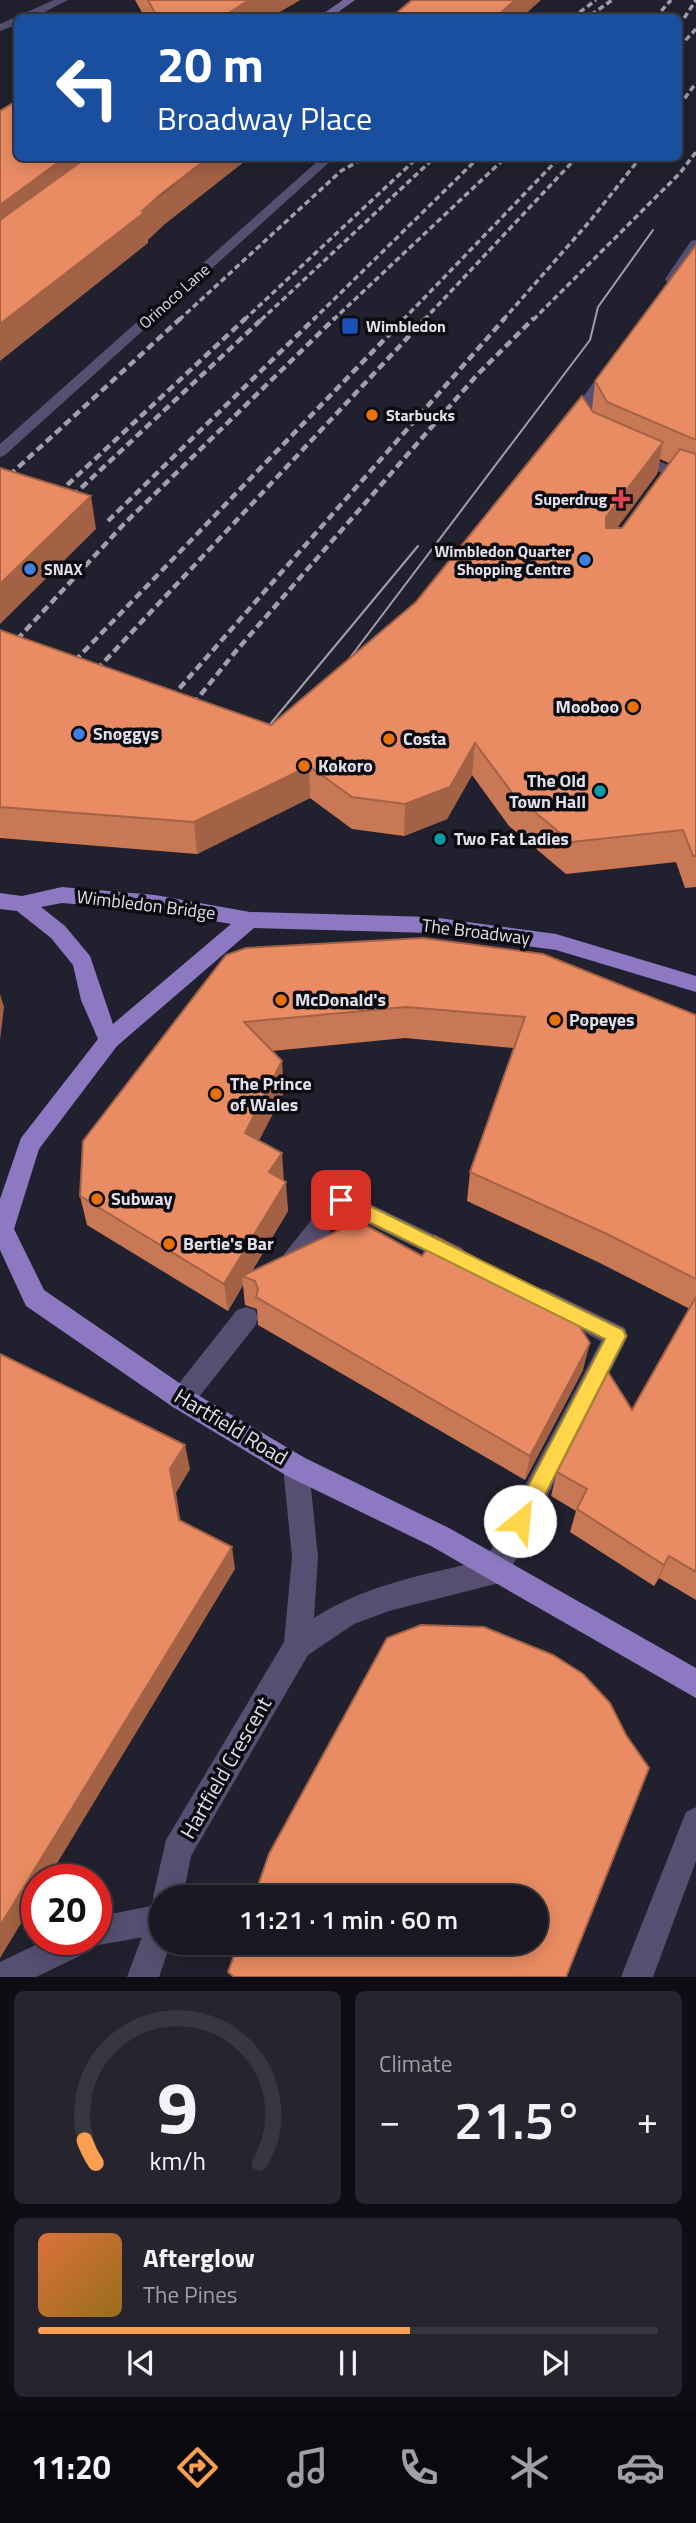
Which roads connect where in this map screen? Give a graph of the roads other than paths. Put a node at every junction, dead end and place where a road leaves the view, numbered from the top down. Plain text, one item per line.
1 (63, 0) edge
2 (350, 0) edge
3 (32, 14) edge
4 (328, 14) edge
5 (325, 161) edge
6 (696, 244) edge
7 (664, 290) edge
8 (618, 357) edge
9 (0, 429) edge
10 (19, 435) junction
11 (595, 439) edge
12 (620, 450) edge
13 (0, 452) edge
14 (696, 482) edge
15 (0, 901) edge
16 (22, 904) junction
17 (250, 919) junction
18 (696, 984) edge
19 (109, 1040) junction
20 (293, 1261) edge
21 (479, 1268) edge
22 (529, 1292) edge
23 (246, 1318) dead end
24 (182, 1399) junction
25 (296, 1467) junction
26 (495, 1571) junction
27 (298, 1645) junction
28 (696, 1684) edge
29 (696, 1822) edge
30 (170, 1885) edge
31 (149, 1921) edge
32 (112, 1929) edge
33 (48, 1955) edge
34 (151, 1955) edge
35 (3, 1977) edge
36 (143, 1977) edge
37 (637, 1977) edge

1 - 3 street
2 - 4 main road
5 - 10 street, Orinoco Lane
6 - 7 street
8 - 11 street
9 - 10 street
10 - 13 street, Orinoco Lane
12 - 14 street
15 - 16 main road, Wimbledon Bridge
16 - 17 main road, Wimbledon Bridge
16 - 19 main road
17 - 18 main road, The Broadway
17 - 19 main road, Hartfield Road
19 - 24 main road, Hartfield Road
20 - 21 street
22 - 26 street
23 - 24 street
24 - 25 main road, Hartfield Road
25 - 26 main road, Hartfield Road
25 - 27 street, Hartfield Crescent
26 - 27 street, Hartfield Crescent
26 - 28 main road, Hartfield Road
27 - 30 street, Hartfield Crescent
29 - 37 street
31 - 32 street
33 - 35 street
34 - 36 street

